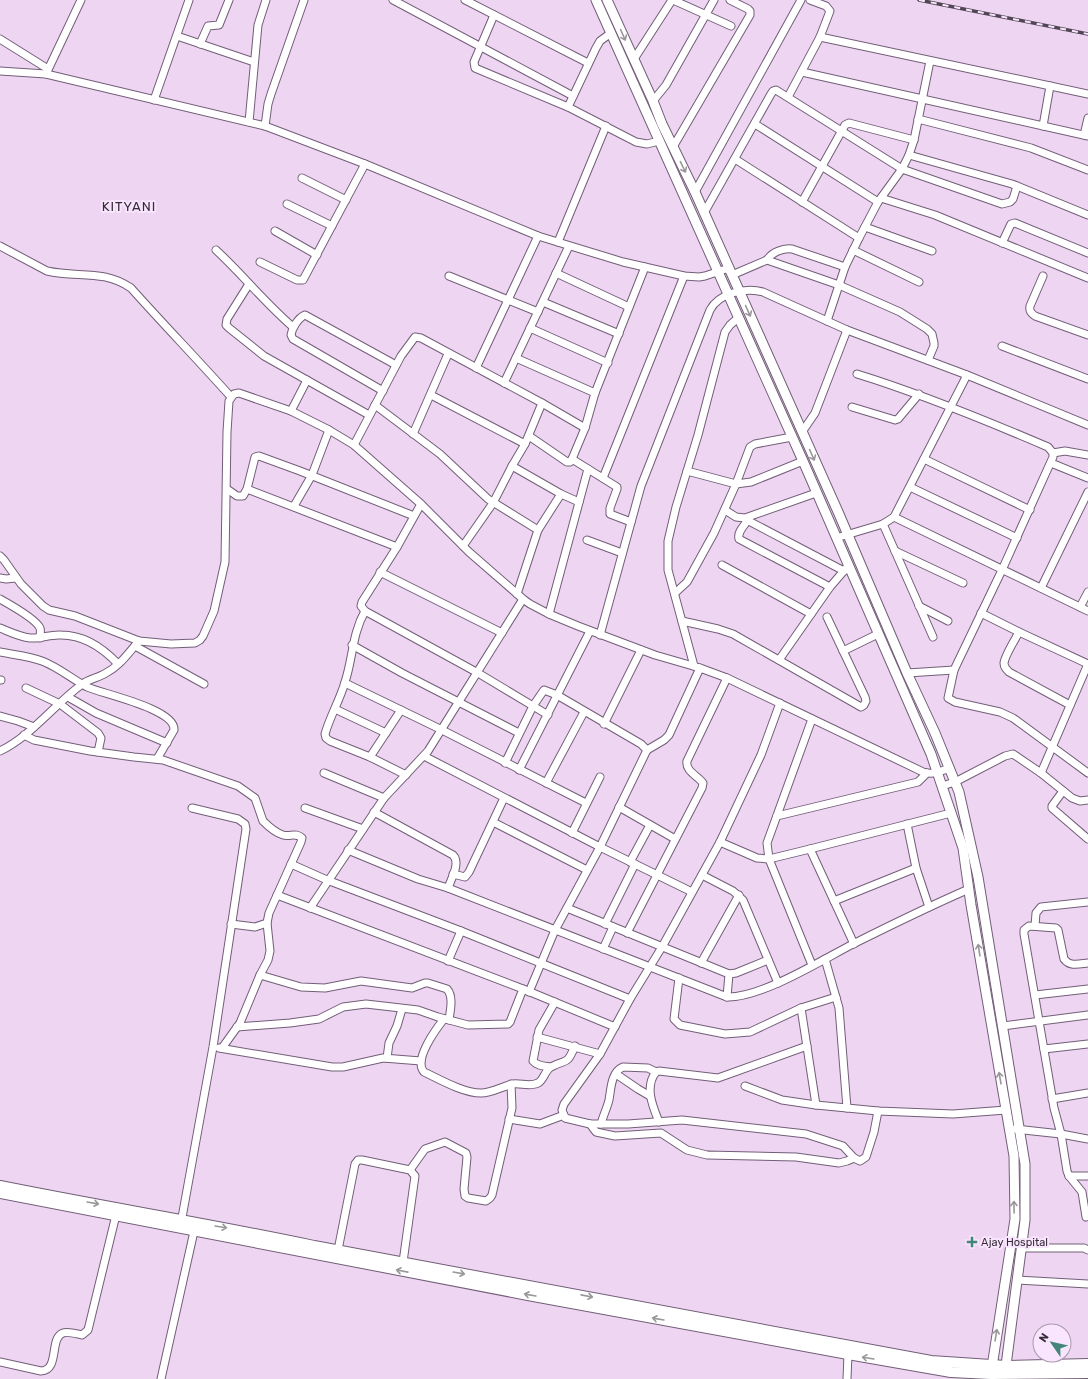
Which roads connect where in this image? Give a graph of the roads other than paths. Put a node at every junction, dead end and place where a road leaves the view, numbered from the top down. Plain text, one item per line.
1 (81, 0) edge
2 (189, 0) edge
3 (229, 0) edge
4 (266, 0) edge
5 (304, 0) edge
6 (393, 0) edge
7 (466, 0) edge
8 (596, 0) edge
9 (607, 0) edge
10 (672, 0) edge
11 (714, 0) edge
12 (730, 0) edge
13 (800, 0) edge
14 (810, 0) edge
15 (494, 15) junction
16 (706, 15) junction
17 (731, 26) dead end
18 (611, 33) junction
19 (177, 36) junction
20 (820, 37) junction
21 (0, 39) edge
22 (200, 44) junction
23 (480, 46) junction
24 (634, 59) junction
25 (930, 61) junction
26 (254, 62) junction
27 (588, 64) junction
28 (0, 71) edge
29 (47, 71) junction
30 (802, 72) junction
31 (1050, 86) junction
32 (1088, 94) edge
33 (573, 96) junction
34 (788, 97) junction
35 (154, 100) junction
36 (922, 100) junction
37 (653, 101) junction
38 (568, 107) junction
39 (1088, 118) edge
40 (918, 119) junction
41 (249, 122) junction
42 (755, 124) junction
43 (265, 126) junction
44 (606, 126) junction
45 (1043, 126) junction
46 (841, 131) junction
47 (1086, 136) edge
48 (914, 140) junction
49 (659, 141) junction
50 (673, 148) junction
51 (909, 155) junction
52 (735, 159) junction
53 (365, 164) junction
54 (822, 166) junction
55 (902, 169) junction
56 (1088, 170) edge
57 (302, 178) dead end
58 (1017, 186) junction
59 (695, 192) junction
60 (346, 200) junction
61 (880, 200) junction
62 (802, 202) junction
63 (287, 204) dead end
64 (704, 213) junction
65 (1088, 215) edge
66 (332, 226) junction
67 (865, 227) junction
68 (275, 231) dead end
69 (538, 236) junction
70 (859, 238) junction
71 (558, 242) junction
72 (1002, 243) junction
73 (0, 246) edge
74 (569, 246) junction
75 (216, 250) dead end
76 (853, 250) junction
77 (932, 251) dead end
78 (1088, 253) edge
79 (317, 255) junction
80 (767, 260) junction
81 (260, 262) dead end
82 (645, 267) junction
83 (845, 267) junction
84 (730, 271) junction
85 (718, 272) junction
86 (556, 273) junction
87 (449, 276) dead end
88 (684, 276) junction
89 (1043, 276) dead end
90 (1088, 278) edge
91 (919, 282) dead end
92 (249, 284) junction
93 (839, 285) junction
94 (739, 292) junction
95 (728, 295) junction
96 (507, 299) junction
97 (542, 302) junction
98 (629, 307) junction
99 (538, 312) junction
100 (738, 318) junction
101 (827, 321) junction
102 (293, 327) junction
103 (530, 328) junction
104 (847, 330) junction
105 (619, 334) junction
106 (1088, 335) edge
107 (1002, 346) dead end
108 (448, 354) junction
109 (516, 358) junction
110 (928, 360) junction
111 (608, 363) junction
112 (396, 365) junction
113 (476, 368) junction
114 (857, 374) dead end
115 (967, 375) junction
116 (1088, 379) edge
117 (307, 380) junction
118 (504, 383) junction
119 (383, 391) junction
120 (595, 393) junction
121 (919, 394) junction
122 (431, 395) junction
123 (231, 397) junction
124 (542, 403) junction
125 (375, 405) junction
126 (951, 406) junction
127 (852, 408) dead end
128 (292, 411) junction
129 (369, 415) junction
130 (1088, 424) edge
131 (585, 428) junction
132 (329, 430) junction
133 (802, 432) junction
134 (413, 434) junction
135 (529, 436) junction
136 (792, 437) junction
137 (525, 444) junction
138 (354, 445) junction
139 (1054, 453) junction
140 (1088, 455) edge
141 (924, 459) junction
142 (572, 460) junction
143 (803, 461) junction
144 (1051, 463) junction
145 (512, 466) junction
146 (588, 469) junction
147 (687, 471) junction
148 (312, 475) junction
149 (604, 478) junction
150 (1088, 478) edge
151 (736, 484) junction
152 (910, 487) junction
153 (227, 489) junction
154 (247, 489) junction
155 (1088, 492) edge
156 (816, 493) junction
157 (561, 494) junction
158 (579, 502) junction
159 (493, 503) junction
160 (421, 504) junction
161 (294, 506) junction
162 (725, 510) junction
163 (1030, 510) junction
164 (414, 516) junction
165 (894, 517) junction
166 (746, 519) junction
167 (630, 522) junction
168 (883, 524) junction
169 (538, 530) junction
170 (847, 535) junction
171 (836, 538) junction
172 (1017, 538) junction
173 (587, 540) dead end
174 (463, 546) junction
175 (397, 547) junction
176 (895, 551) junction
177 (622, 553) junction
178 (0, 556) edge
179 (722, 564) dead end
180 (846, 568) junction
181 (1002, 570) junction
182 (380, 572) junction
183 (0, 578) edge
184 (16, 578) junction
185 (963, 584) dead end
186 (830, 587) junction
187 (1041, 588) junction
188 (1088, 592) edge
189 (675, 593) junction
190 (520, 597) junction
191 (0, 599) edge
192 (919, 606) junction
193 (1080, 607) junction
194 (365, 611) junction
195 (1088, 611) edge
196 (981, 612) junction
197 (549, 614) junction
198 (811, 614) junction
199 (827, 617) dead end
200 (682, 621) junction
201 (948, 621) dead end
202 (0, 628) edge
203 (590, 631) junction
204 (1019, 632) junction
205 (502, 633) junction
206 (600, 634) junction
207 (878, 634) junction
208 (933, 637) dead end
209 (40, 638) junction
210 (137, 643) junction
211 (352, 645) junction
212 (641, 650) junction
213 (843, 651) junction
214 (0, 652) edge
215 (779, 660) junction
216 (118, 664) junction
217 (1088, 664) edge
218 (697, 667) junction
219 (954, 670) junction
220 (478, 673) junction
221 (907, 673) junction
222 (727, 678) junction
223 (345, 683) junction
224 (82, 684) junction
225 (204, 684) dead end
226 (26, 688) dead end
227 (557, 695) junction
228 (68, 697) junction
229 (459, 702) junction
230 (780, 703) junction
231 (60, 704) junction
232 (1070, 705) junction
233 (533, 706) junction
234 (334, 709) junction
235 (401, 710) junction
236 (584, 712) junction
237 (548, 715) junction
238 (0, 716) edge
239 (812, 719) junction
240 (604, 724) junction
241 (34, 727) junction
242 (442, 730) junction
243 (519, 732) junction
244 (386, 733) junction
245 (24, 735) junction
246 (166, 743) junction
247 (1052, 746) junction
248 (647, 750) junction
249 (0, 751) edge
250 (98, 752) junction
251 (424, 756) junction
252 (370, 757) junction
253 (157, 759) junction
254 (505, 763) junction
255 (949, 768) junction
256 (519, 770) junction
257 (938, 772) junction
258 (324, 773) dead end
259 (927, 773) junction
260 (1041, 773) junction
261 (1088, 773) edge
262 (406, 775) junction
263 (600, 777) dead end
264 (955, 782) junction
265 (546, 783) junction
266 (942, 786) junction
267 (1063, 791) junction
268 (384, 798) junction
269 (504, 798) junction
270 (1088, 800) edge
271 (586, 803) junction
272 (192, 808) dead end
273 (305, 808) dead end
274 (619, 808) junction
275 (374, 812) junction
276 (951, 813) junction
277 (776, 816) junction
278 (493, 822) junction
279 (907, 824) junction
280 (650, 825) junction
281 (362, 829) junction
282 (572, 833) junction
283 (675, 839) junction
284 (1088, 839) edge
285 (720, 842) junction
286 (600, 847) junction
287 (348, 850) junction
288 (810, 850) junction
289 (769, 859) junction
290 (632, 863) junction
291 (291, 864) junction
292 (916, 868) junction
293 (587, 870) junction
294 (453, 874) junction
295 (657, 875) junction
296 (702, 875) junction
297 (327, 880) junction
298 (448, 888) junction
299 (969, 889) junction
300 (692, 892) junction
301 (277, 895) junction
302 (739, 895) junction
303 (834, 901) junction
304 (1088, 902) edge
305 (928, 907) junction
306 (310, 908) junction
307 (566, 908) junction
308 (267, 923) junction
309 (231, 924) junction
310 (604, 924) junction
311 (1035, 926) junction
312 (613, 927) junction
313 (555, 930) junction
314 (461, 931) junction
315 (627, 933) junction
316 (854, 944) junction
317 (662, 947) junction
318 (603, 949) junction
319 (825, 959) junction
320 (768, 960) junction
321 (448, 961) junction
322 (541, 963) junction
323 (701, 963) junction
324 (1088, 963) edge
325 (812, 965) junction
326 (650, 967) junction
327 (729, 974) junction
328 (260, 975) junction
329 (679, 978) junction
330 (778, 983) junction
331 (1088, 989) edge
332 (526, 991) junction
333 (1035, 995) junction
334 (727, 996) junction
335 (836, 997) junction
336 (630, 999) junction
337 (555, 1002) junction
338 (801, 1008) junction
339 (402, 1009) junction
340 (1088, 1015) edge
341 (446, 1020) junction
342 (1038, 1021) junction
343 (1003, 1026) junction
344 (237, 1027) junction
345 (615, 1027) junction
346 (537, 1037) junction
347 (1088, 1044) edge
348 (574, 1046) junction
349 (807, 1046) junction
350 (213, 1047) junction
351 (222, 1048) junction
352 (1044, 1049) junction
353 (600, 1054) junction
354 (387, 1058) junction
355 (421, 1061) junction
356 (550, 1067) junction
357 (656, 1072) junction
358 (616, 1074) junction
359 (511, 1084) junction
360 (745, 1086) dead end
361 (1088, 1093) edge
362 (650, 1096) junction
363 (1052, 1099) junction
364 (816, 1105) junction
365 (847, 1108) junction
366 (1006, 1110) junction
367 (878, 1111) junction
368 (564, 1115) junction
369 (509, 1119) junction
370 (659, 1122) junction
371 (590, 1124) junction
372 (601, 1124) junction
373 (1020, 1128) junction
374 (1009, 1129) junction
375 (1061, 1134) junction
376 (1088, 1139) edge
377 (854, 1158) junction
378 (410, 1170) junction
379 (1069, 1176) junction
380 (1088, 1176) edge
381 (0, 1186) edge
382 (0, 1193) edge
383 (116, 1215) junction
384 (1086, 1217) dead end
385 (181, 1224) junction
386 (195, 1227) junction
387 (274, 1242) junction
388 (1021, 1248) junction
389 (338, 1250) junction
390 (1088, 1250) edge
391 (403, 1262) junction
392 (1017, 1280) junction
393 (1088, 1284) edge
394 (848, 1354) junction
395 (0, 1362) edge
396 (1088, 1364) edge
397 (991, 1370) junction
398 (1005, 1370) junction
399 (1088, 1372) edge
400 (948, 1375) edge
401 (161, 1379) edge
402 (847, 1379) edge

1 - 29 street
2 - 19 street
3 - 22 street
4 - 26 street
5 - 43 street
6 - 23 street
7 - 15 street
8 - 18 main road
9 -> 24 main road
10 - 16 street
10 - 24 street
11 - 16 street
12 - 50 street
13 - 59 street
14 - 20 street
15 - 23 street
15 - 27 street
16 - 17 street
16 - 37 street
18 - 27 street
18 - 49 main road
19 - 22 street
19 - 35 street
20 - 25 street
20 - 30 street
21 - 29 street
22 - 26 street
23 - 33 street
23 - 38 street
24 - 37 main road
25 - 31 street
25 - 36 street
26 - 41 street
27 - 33 street
28 - 29 street
29 - 35 street
30 - 34 street
30 - 36 street
31 - 32 street
31 - 45 street
33 - 38 street
34 - 42 street
34 - 46 street
35 - 41 street
36 - 40 street
36 - 45 street
37 - 50 main road
38 - 44 street
39 - 47 street
40 - 48 street
40 - 56 street
41 - 43 street
42 - 52 street
42 - 54 street
43 - 53 street
44 - 49 street
44 - 71 street
45 - 47 street
46 - 48 street
46 - 54 street
46 - 55 street
48 - 51 street
49 - 85 main road
50 -> 59 main road
51 - 55 street
51 - 58 street
52 - 62 street
52 - 64 street
53 - 60 street
53 - 69 street
54 - 61 street
54 - 62 street
55 - 58 street
55 - 61 street
57 - 60 street
58 - 65 street
59 - 64 main road
60 - 66 street
61 - 67 street
61 - 72 street
62 - 70 street
63 - 66 street
64 - 84 main road
66 - 79 street
67 - 70 street
67 - 77 street
68 - 79 street
69 - 71 street
69 - 96 street
70 - 76 street
71 - 74 street
72 - 78 street
72 - 90 street
73 - 123 street
74 - 82 street
74 - 86 street
75 - 92 street
76 - 83 street
76 - 91 street
79 - 81 street
80 - 83 street
80 - 84 street
80 - 93 street
82 - 88 street
82 - 98 street
83 - 93 street
84 - 85 street
84 - 94 main road
85 - 88 street
85 - 95 main road
86 - 97 street
86 - 98 street
87 - 96 street
88 - 149 street
89 - 106 street
92 - 102 street
92 - 117 street
93 - 101 street
93 - 110 street
94 - 95 street
94 - 101 street
94 -> 133 main road
95 - 100 main road
95 - 167 street
96 - 99 street
96 - 113 street
97 - 99 street
97 - 105 street
98 - 105 street
99 - 103 street
100 - 136 main road
100 - 147 street
101 - 104 street
102 - 112 street
102 - 119 street
103 - 109 street
103 - 111 street
104 - 110 street
104 - 133 street
105 - 111 street
107 - 116 street
108 - 112 street
108 - 113 street
108 - 122 street
109 - 118 street
109 - 120 street
110 - 115 street
111 - 120 street
112 - 119 street
113 - 118 street
114 - 121 street
115 - 126 street
115 - 130 street
117 - 128 street
117 - 129 street
118 - 124 street
119 - 125 street
120 - 131 street
121 - 126 street
121 - 127 street
122 - 134 street
122 - 137 street
123 - 128 street
123 - 153 street
124 - 131 street
124 - 135 street
125 - 129 street
125 - 134 street
126 - 139 street
126 - 141 street
128 - 132 street
129 - 138 street
131 - 142 street
132 - 138 street
132 - 148 street
133 -> 170 main road
134 - 159 street
135 - 137 street
135 - 142 street
136 - 143 main road
136 - 151 street
137 - 145 street
138 - 160 street
139 - 140 street
139 - 144 street
141 - 152 street
141 - 163 street
142 - 146 street
143 - 151 street
143 - 156 main road
144 - 150 street
144 - 163 street
145 - 157 street
145 - 159 street
146 - 149 street
146 - 158 street
147 - 151 street
147 - 189 street
148 - 154 street
148 - 161 street
148 - 164 street
149 - 167 street
151 - 162 street
152 - 165 street
152 - 172 street
153 - 154 street
153 - 210 street
154 - 161 street
155 - 187 street
156 - 166 street
156 - 171 main road
157 - 158 street
157 - 169 street
158 - 197 street
159 - 169 street
159 - 174 street
160 - 164 street
160 - 174 street
161 - 175 street
162 - 166 street
162 - 189 street
163 - 172 street
164 - 175 street
165 - 168 street
165 - 181 street
166 - 180 street
166 - 186 street
167 - 177 street
168 - 170 street
168 - 176 street
169 - 190 street
170 - 171 street
170 - 221 main road
171 - 180 main road
172 - 181 street
173 - 177 street
174 - 190 street
175 - 182 street
176 - 185 street
176 - 192 street
177 - 206 street
178 - 184 street
179 - 198 street
180 - 186 street
180 - 207 main road
181 - 187 street
181 - 196 street
182 - 194 street
182 - 205 street
183 - 184 street
184 - 210 street
186 - 198 street
187 - 193 street
188 - 193 street
189 - 200 street
190 - 197 street
190 - 205 street
191 - 209 street
192 - 201 street
192 - 208 street
193 - 195 street
194 - 211 street
194 - 220 street
196 - 204 street
196 - 219 street
197 - 203 street
198 - 215 street
199 - 213 street
200 - 215 street
200 - 218 street
202 - 209 street
203 - 206 street
203 - 227 street
204 - 217 street
204 - 232 street
205 - 220 street
206 - 212 street
207 - 213 street
207 - 257 main road
209 - 216 street
210 - 216 street
210 - 225 street
211 - 223 street
211 - 229 street
212 - 218 street
212 - 240 street
213 - 215 street
214 - 224 street
216 - 224 street
217 - 232 street
218 - 222 street
218 - 248 street
219 - 221 street
219 - 247 street
220 - 229 street
220 - 233 street
221 - 255 main road
222 - 230 street
222 - 283 street
223 - 234 street
223 - 235 street
224 - 228 street
224 - 246 street
226 - 231 street
227 - 233 street
227 - 236 street
227 - 237 street
228 - 231 street
228 - 246 street
229 - 242 street
229 - 243 street
230 - 239 street
230 - 285 street
231 - 241 street
231 - 250 street
232 - 247 street
233 - 237 street
233 - 243 street
234 - 244 street
234 - 252 street
235 - 242 street
235 - 244 street
236 - 240 street
236 - 265 street
237 - 256 street
238 - 241 street
239 - 259 street
239 - 277 street
240 - 248 street
241 - 245 street
242 - 251 street
242 - 254 street
243 - 254 street
244 - 252 street
245 - 249 street
245 - 250 street
246 - 253 street
247 - 260 street
247 - 261 street
248 - 274 street
250 - 253 street
251 - 262 street
251 - 269 street
252 - 262 street
253 - 291 street
254 - 256 street
255 - 257 street
255 - 264 main road
256 - 265 street
257 - 259 street
257 - 266 main road
258 - 268 street
259 - 277 street
260 - 264 street
260 - 267 street
262 - 268 street
263 - 271 street
264 - 266 street
264 - 343 main road
265 - 271 street
266 - 276 main road
267 - 270 street
267 - 284 street
268 - 275 street
269 - 278 street
269 - 282 street
271 - 282 street
272 - 309 street
273 - 281 street
274 - 280 street
274 - 286 street
275 - 281 street
275 - 294 street
276 - 279 street
276 - 299 main road
277 - 289 street
278 - 293 street
278 - 294 street
279 - 288 street
279 - 292 street
280 - 283 street
280 - 290 street
281 - 287 street
282 - 286 street
283 - 295 street
285 - 289 street
285 - 296 street
286 - 290 street
286 - 293 street
287 - 297 street
287 - 298 street
288 - 289 street
288 - 303 street
289 - 325 street
290 - 295 street
290 - 310 street
291 - 297 street
291 - 301 street
292 - 303 street
292 - 305 street
293 - 307 street
294 - 298 street
295 - 300 street
295 - 315 street
296 - 300 street
296 - 302 street
297 - 306 street
297 - 314 street
298 - 313 street
299 - 305 street
366 -> 299 main road
300 - 317 street
301 - 306 street
301 - 308 street
302 - 320 street
302 - 323 street
303 - 316 street
304 - 311 street
305 - 316 street
306 - 321 street
307 - 310 street
307 - 313 street
308 - 309 street
308 - 328 street
309 - 350 street
310 - 312 street
311 - 324 street
311 - 333 street
312 - 315 street
312 - 318 street
313 - 318 street
313 - 322 street
314 - 321 street
314 - 322 street
315 - 317 street
316 - 319 street
317 - 323 street
317 - 326 street
318 - 326 street
319 - 325 street
319 - 335 street
320 - 327 street
320 - 330 street
321 - 332 street
322 - 332 street
322 - 336 street
323 - 327 street
325 - 330 street
326 - 329 street
326 - 336 street
327 - 334 street
328 - 341 street
328 - 344 street
329 - 334 street
329 - 338 street
330 - 334 street
331 - 333 street
332 - 337 street
332 - 341 street
333 - 342 street
335 - 338 street
335 - 365 street
336 - 345 street
337 - 345 street
337 - 346 street
338 - 349 street
339 - 341 street
339 - 344 street
339 - 354 street
340 - 342 street
341 - 355 street
342 - 343 street
342 - 352 street
343 - 373 main road
344 - 351 street
345 - 353 street
346 - 348 street
346 - 356 street
347 - 352 street
348 - 353 street
348 - 356 street
349 - 357 street
349 - 364 street
350 - 351 street
350 - 385 street
351 - 354 street
352 - 363 street
353 - 368 street
354 - 355 street
355 - 359 street
356 - 359 street
357 - 358 street
357 - 362 street
358 - 362 street
358 - 372 street
359 - 369 street
360 - 364 street
361 - 363 street
362 - 370 street
363 - 375 street
364 - 365 street
365 - 367 street
366 - 367 street
366 - 374 main road
367 - 377 street
368 - 369 street
368 - 371 street
369 - 378 street
370 - 372 street
370 - 377 street
371 - 372 street
371 - 377 street
373 - 374 street
373 - 375 street
373 - 388 main road
397 -> 374 main road
375 - 376 street
375 - 379 street
378 - 389 street
378 - 391 street
379 - 380 street
379 - 384 street
381 -> 385 main road
382 - 383 main road
383 - 385 main road
383 - 395 street
385 - 386 main road
386 - 387 main road
386 - 401 street
387 - 389 main road
394 -> 387 main road
388 - 390 street
388 - 392 main road
389 - 391 main road
391 -> 397 main road
392 - 393 street
392 - 398 main road
400 -> 394 main road
394 - 402 street
396 - 398 main road
397 - 398 main road
397 - 400 main road
398 - 399 main road

